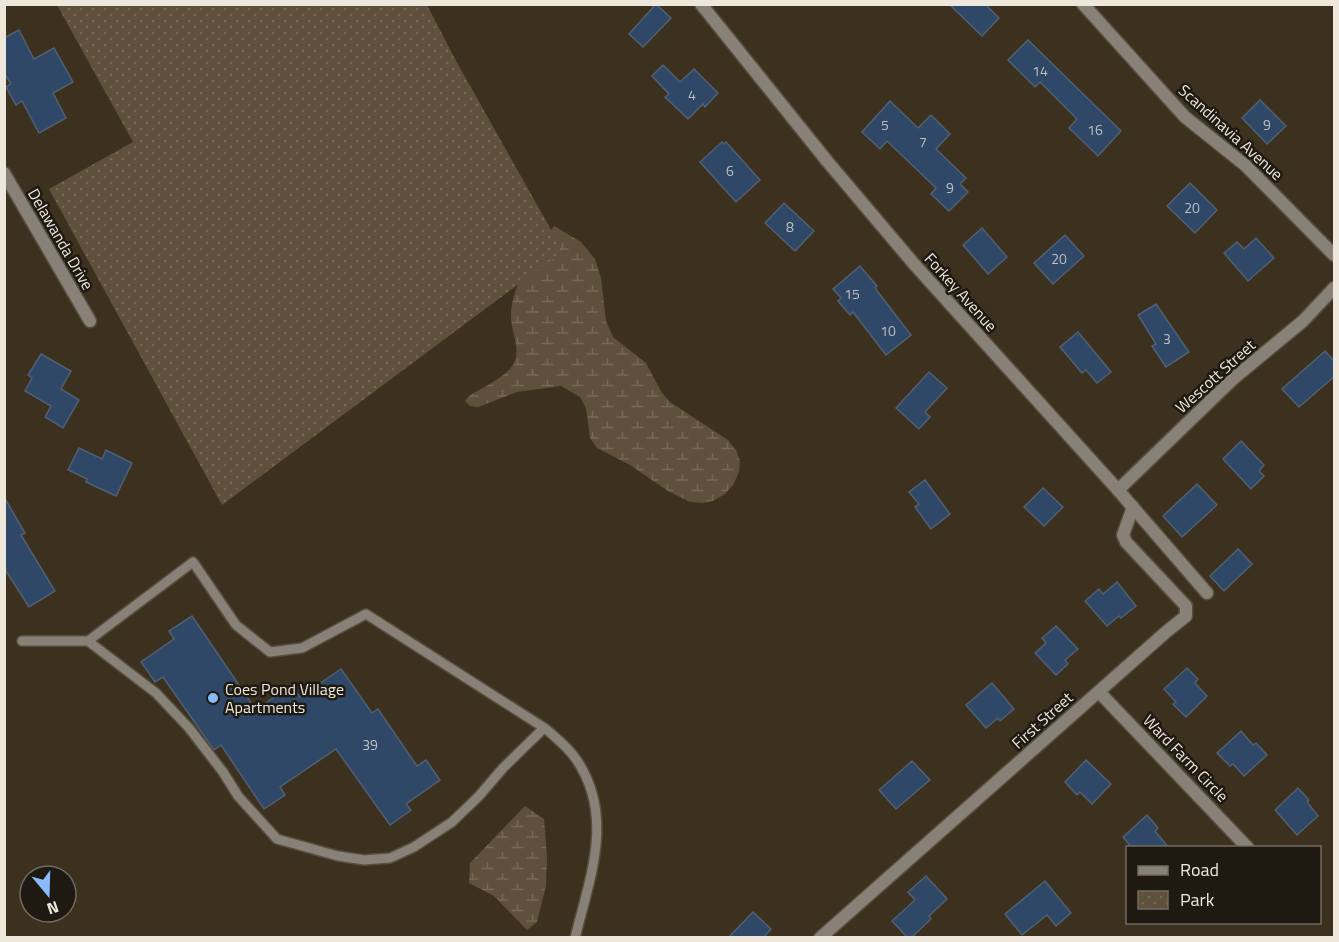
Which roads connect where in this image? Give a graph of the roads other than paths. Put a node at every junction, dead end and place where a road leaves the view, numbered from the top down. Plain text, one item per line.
1 (701, 4) edge
2 (1083, 4) edge
3 (4, 173) edge
4 (1335, 255) edge
5 (1335, 288) edge
6 (90, 321) dead end
7 (1118, 490) junction
8 (1132, 507) junction
9 (1207, 593) dead end
10 (88, 641) junction
11 (21, 642) dead end
12 (1099, 692) junction
13 (544, 728) junction
14 (1246, 846) edge
15 (575, 938) edge
16 (820, 938) edge

1 - 7 street, Forkey Avenue
2 - 4 street, Scandinavia Avenue
3 - 6 street, Delawanda Drive
5 - 7 street, Wescott Street
7 - 8 street, Forkey Avenue
8 - 9 street, Forkey Avenue
8 - 12 street, First Street
10 - 11 lane
10 - 13 lane
10 - 13 lane
12 - 14 street, Ward Farm Circle
12 - 16 street, First Street
13 - 15 lane

